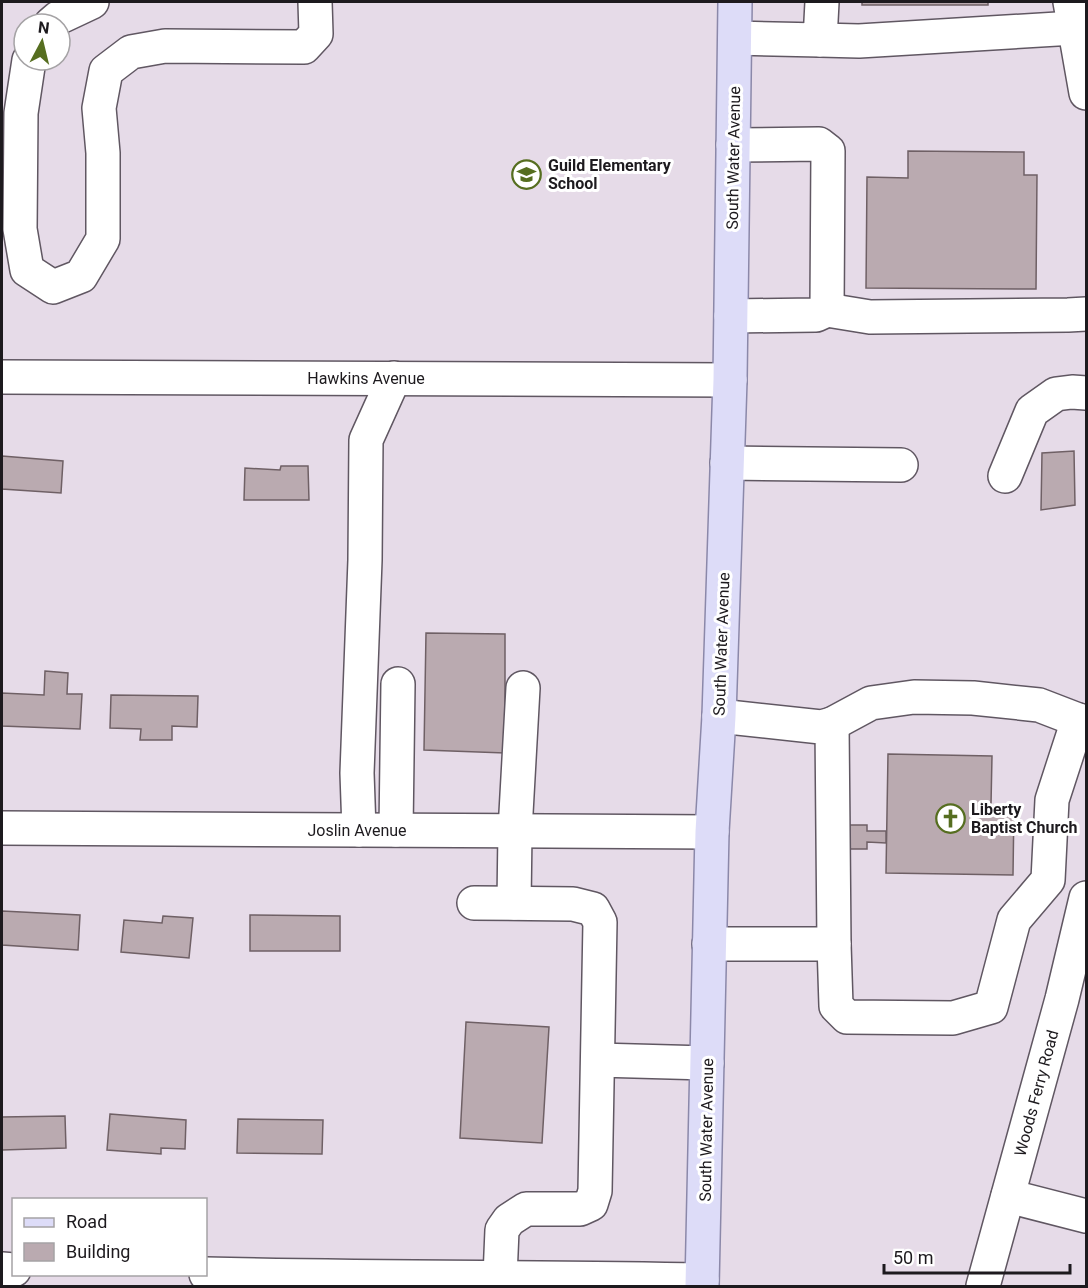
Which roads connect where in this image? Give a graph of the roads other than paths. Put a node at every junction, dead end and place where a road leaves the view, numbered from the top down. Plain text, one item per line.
1 (92, 2) edge
2 (315, 2) edge
3 (735, 2) edge
4 (822, 2) edge
5 (71, 12) edge
6 (1072, 15) edge
7 (735, 38) junction
8 (820, 40) junction
9 (27, 72) edge
10 (1086, 93) edge
11 (733, 145) junction
12 (827, 310) junction
13 (1086, 314) edge
14 (731, 316) junction
15 (2, 377) edge
16 (394, 378) junction
17 (730, 380) junction
18 (1086, 393) edge
19 (727, 463) junction
20 (902, 465) dead end
21 (1005, 476) dead end
22 (398, 684) dead end
23 (523, 688) dead end
24 (719, 716) junction
25 (1082, 721) edge
26 (832, 724) junction
27 (2, 828) edge
28 (358, 830) junction
29 (396, 830) junction
30 (515, 831) junction
31 (712, 832) junction
32 (1086, 898) edge
33 (474, 903) dead end
34 (514, 903) junction
35 (710, 944) junction
36 (834, 944) junction
37 (598, 1060) junction
38 (707, 1063) junction
39 (1008, 1196) junction
40 (1086, 1216) edge
41 (207, 1274) edge
42 (500, 1277) junction
43 (602, 1282) edge
44 (702, 1283) edge
45 (983, 1287) edge

1 - 5 street
2 - 9 street
3 - 7 main road, South Water Avenue
4 - 8 street
6 - 8 street
6 - 10 street
7 - 8 street
7 - 11 main road, South Water Avenue
11 - 12 street
11 - 14 main road, South Water Avenue
12 - 13 street
12 - 14 street
14 - 17 main road, South Water Avenue
15 - 16 street, Hawkins Avenue
16 - 17 street, Hawkins Avenue
16 - 28 street
17 - 19 main road, South Water Avenue
18 - 21 street
19 - 20 street
19 - 24 main road, South Water Avenue
22 - 29 street
23 - 30 street
24 - 26 street
24 - 31 main road, South Water Avenue
25 - 26 street
25 - 36 street
26 - 36 street
27 - 28 street, Joslin Avenue
28 - 29 street, Joslin Avenue
29 - 30 street, Joslin Avenue
30 - 31 street, Joslin Avenue
30 - 34 street
31 - 35 main road, South Water Avenue
32 - 39 street, Woods Ferry Road
33 - 34 street
34 - 37 street
35 - 36 street
35 - 38 main road, South Water Avenue
37 - 38 street
37 - 42 street
38 - 44 main road, South Water Avenue
39 - 40 street
39 - 45 street, Woods Ferry Road
41 - 42 street
42 - 43 street
43 - 44 street

